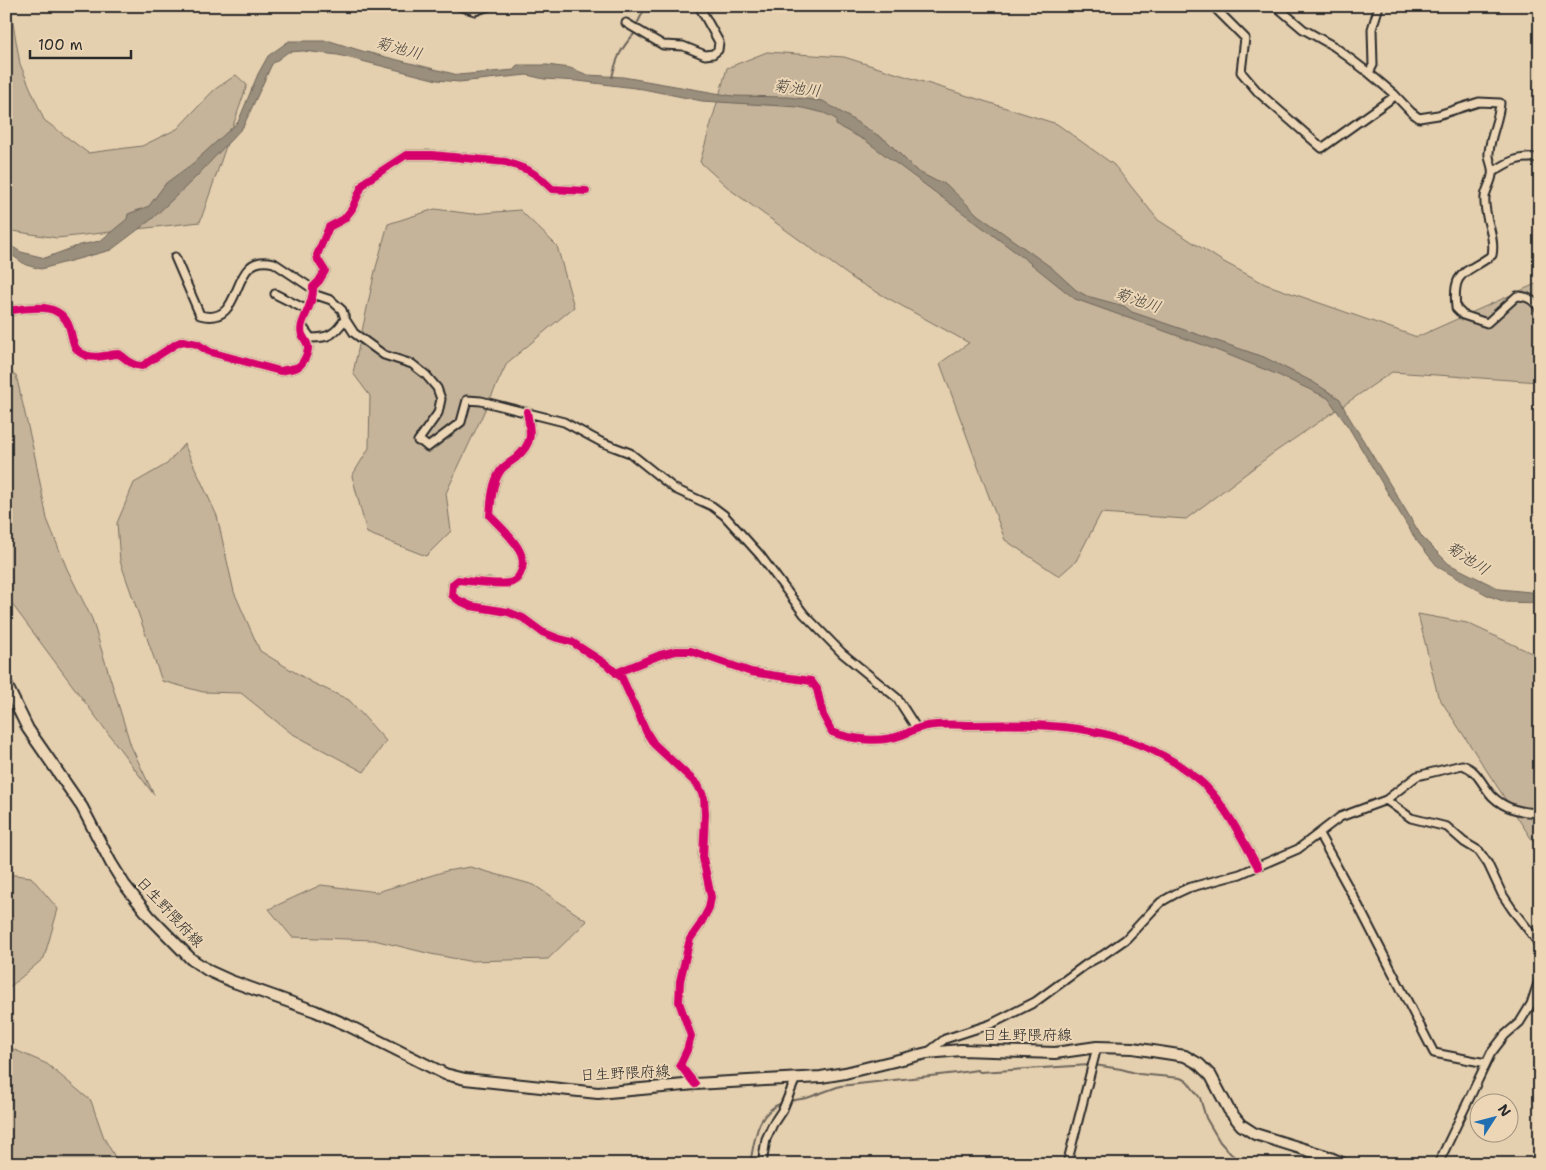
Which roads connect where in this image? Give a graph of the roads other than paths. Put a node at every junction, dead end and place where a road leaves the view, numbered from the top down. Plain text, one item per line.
1 (460, 6) edge
2 (489, 6) edge
3 (699, 6) edge
4 (1213, 6) edge
5 (1276, 6) edge
6 (1379, 6) edge
7 (626, 22) dead end
8 (1369, 73) junction
9 (1395, 96) junction
10 (1540, 158) edge
11 (1493, 172) junction
12 (586, 192) dead end
13 (175, 257) dead end
14 (313, 291) junction
15 (275, 294) dead end
16 (1540, 309) edge
17 (308, 310) junction
18 (6, 311) edge
19 (344, 319) junction
20 (302, 326) junction
21 (527, 412) junction
22 (616, 673) junction
23 (6, 684) edge
24 (917, 729) junction
25 (1386, 800) junction
26 (1540, 812) edge
27 (1319, 834) junction
28 (1258, 867) junction
29 (1540, 952) edge
30 (1540, 977) edge
31 (1097, 1047) junction
32 (927, 1053) junction
33 (1486, 1063) junction
34 (796, 1078) junction
35 (695, 1084) junction
36 (762, 1164) edge
37 (1067, 1164) edge
38 (1344, 1164) edge
39 (1438, 1164) edge

1 - 2 street
3 - 7 street
4 - 9 street
5 - 8 street
6 - 8 street
8 - 9 street
9 - 11 street
10 - 11 street
11 - 16 street
12 - 14 street
13 - 14 street
14 - 17 street
14 - 19 street
15 - 17 street
17 - 20 street
18 - 20 street
19 - 20 street
19 - 21 street
21 - 22 street
21 - 24 street
22 - 24 street
22 - 35 street
23 - 35 main road, 日生野隈府線
24 - 28 street
25 - 26 street
25 - 27 street
25 - 29 street
27 - 28 street
27 - 33 street
28 - 32 street
30 - 33 street
31 - 32 main road, 日生野隈府線
31 - 37 street
31 - 38 main road, 日生野隈府線
32 - 34 main road, 日生野隈府線
33 - 39 street
34 - 35 main road, 日生野隈府線
34 - 36 street

